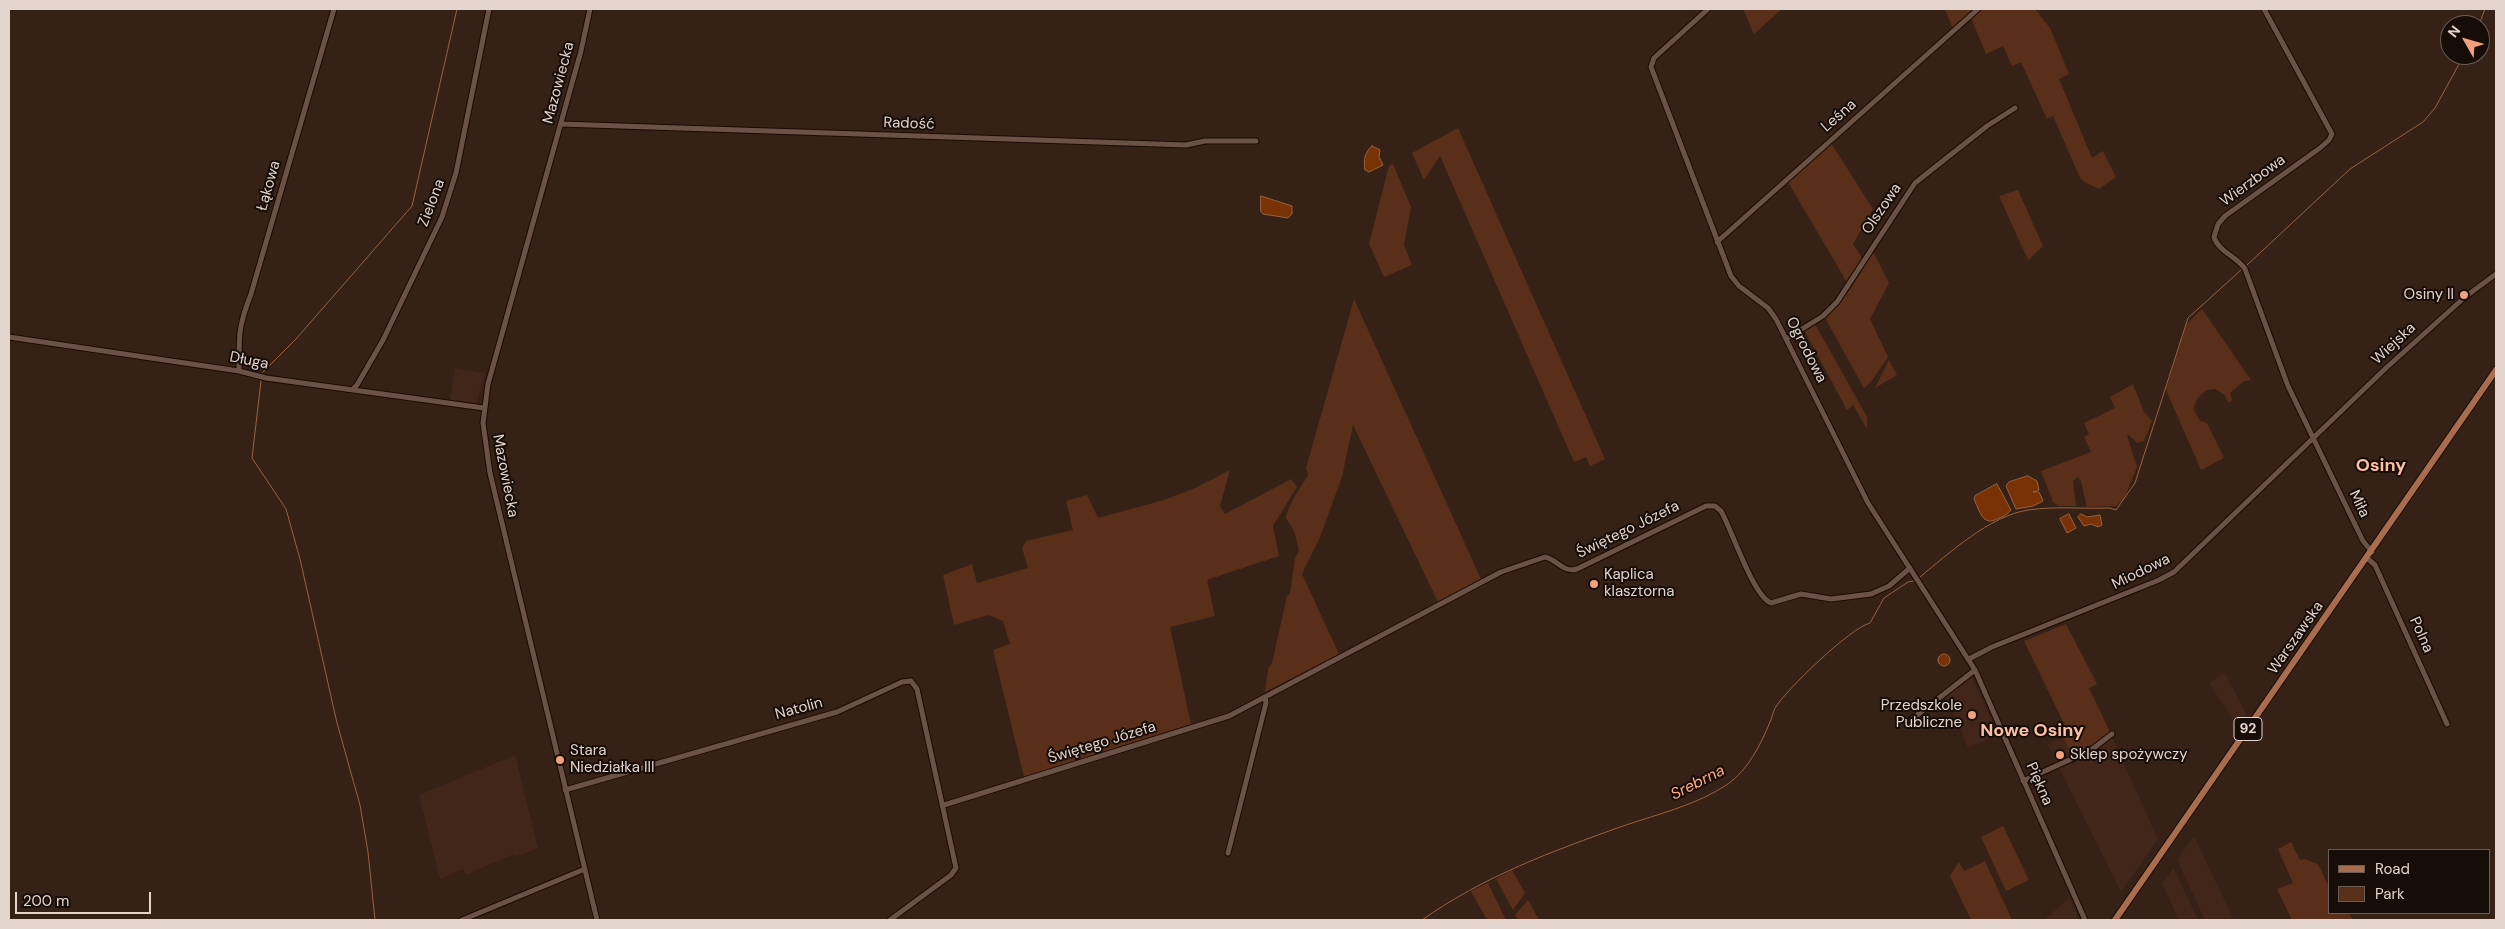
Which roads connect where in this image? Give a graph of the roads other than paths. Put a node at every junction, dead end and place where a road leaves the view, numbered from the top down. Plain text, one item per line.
1 (334, 9) edge
2 (489, 9) edge
3 (590, 9) edge
4 (1708, 9) edge
5 (1978, 9) edge
6 (2264, 9) edge
7 (2015, 108) dead end
8 (560, 124) junction
9 (1256, 141) dead end
10 (1717, 242) junction
11 (2496, 274) edge
12 (9, 336) edge
13 (1786, 339) junction
14 (2496, 370) edge
15 (239, 371) junction
16 (353, 389) junction
17 (484, 408) junction
18 (2313, 437) junction
19 (2372, 552) junction
20 (2367, 558) junction
21 (1910, 568) junction
22 (1969, 659) junction
23 (1975, 670) junction
24 (1265, 697) junction
25 (1907, 723) dead end
26 (2447, 724) dead end
27 (2112, 734) dead end
28 (2023, 781) junction
29 (566, 790) junction
30 (944, 805) junction
31 (1228, 853) dead end
32 (585, 869) junction
33 (462, 920) edge
34 (597, 920) edge
35 (890, 920) edge
36 (2085, 920) edge
37 (2115, 920) edge

1 - 15 street, Łąkowa
2 - 16 street, Zielona
3 - 8 street, Mazowiecka
4 - 10 street, Ogrodowa
5 - 10 street, Leśna
6 - 18 street, Wierzbowa
7 - 13 street, Olszowa
8 - 9 street, Radość
8 - 17 street, Mazowiecka
10 - 13 street, Ogrodowa
11 - 18 street, Wiejska
12 - 15 street, Długa
13 - 21 street, Ogrodowa
14 - 19 main road, Warszawska / 92
15 - 16 street, Długa
16 - 17 street, Długa
17 - 29 street, Mazowiecka
18 - 19 street, Miła
18 - 22 street, Miodowa
19 - 20 main road, Warszawska / 92
20 - 26 street, Polna
20 - 37 main road, Warszawska / 92
21 - 22 street, Ogrodowa
21 - 24 street, Świętego Józefa
22 - 23 street, Piękna
23 - 25 street
23 - 28 street, Piękna
24 - 30 street, Świętego Józefa
24 - 31 street
27 - 28 street
28 - 36 street, Piękna
29 - 30 street, Natolin
29 - 32 street, Mazowiecka
30 - 35 street
32 - 33 street
32 - 34 street, Mazowiecka

